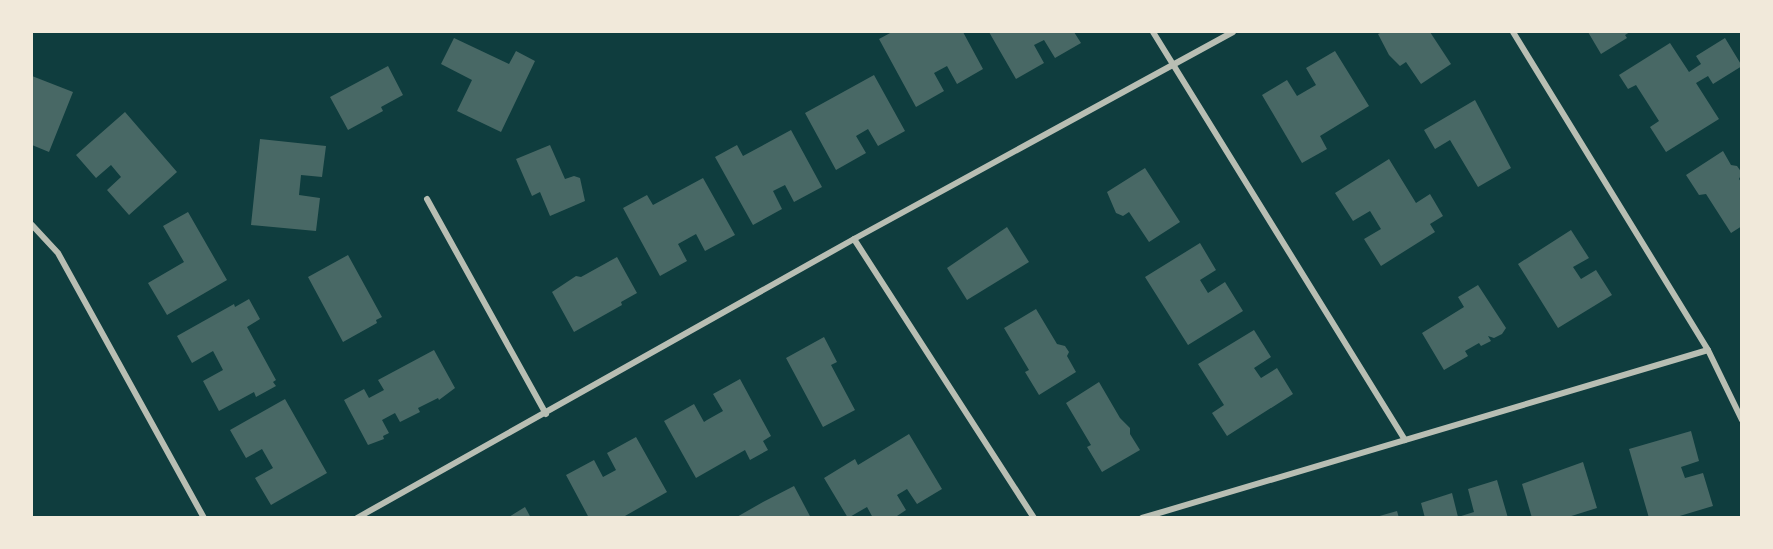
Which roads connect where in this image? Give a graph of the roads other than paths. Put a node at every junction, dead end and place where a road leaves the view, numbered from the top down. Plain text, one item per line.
1 (1153, 32) edge
2 (1233, 32) edge
3 (1513, 32) edge
4 (1173, 65) junction
5 (427, 199) dead end
6 (32, 225) edge
7 (854, 238) junction
8 (1708, 350) junction
9 (546, 414) junction
10 (1742, 420) edge
11 (1405, 440) junction
12 (204, 518) edge
13 (357, 518) edge
14 (1034, 518) edge
15 (1142, 518) edge

1 - 4 street
2 - 4 street
3 - 8 street
4 - 7 street
4 - 11 street
5 - 9 street
6 - 12 street
7 - 9 street
7 - 14 street
8 - 10 street
8 - 11 street
9 - 13 street
11 - 15 street

